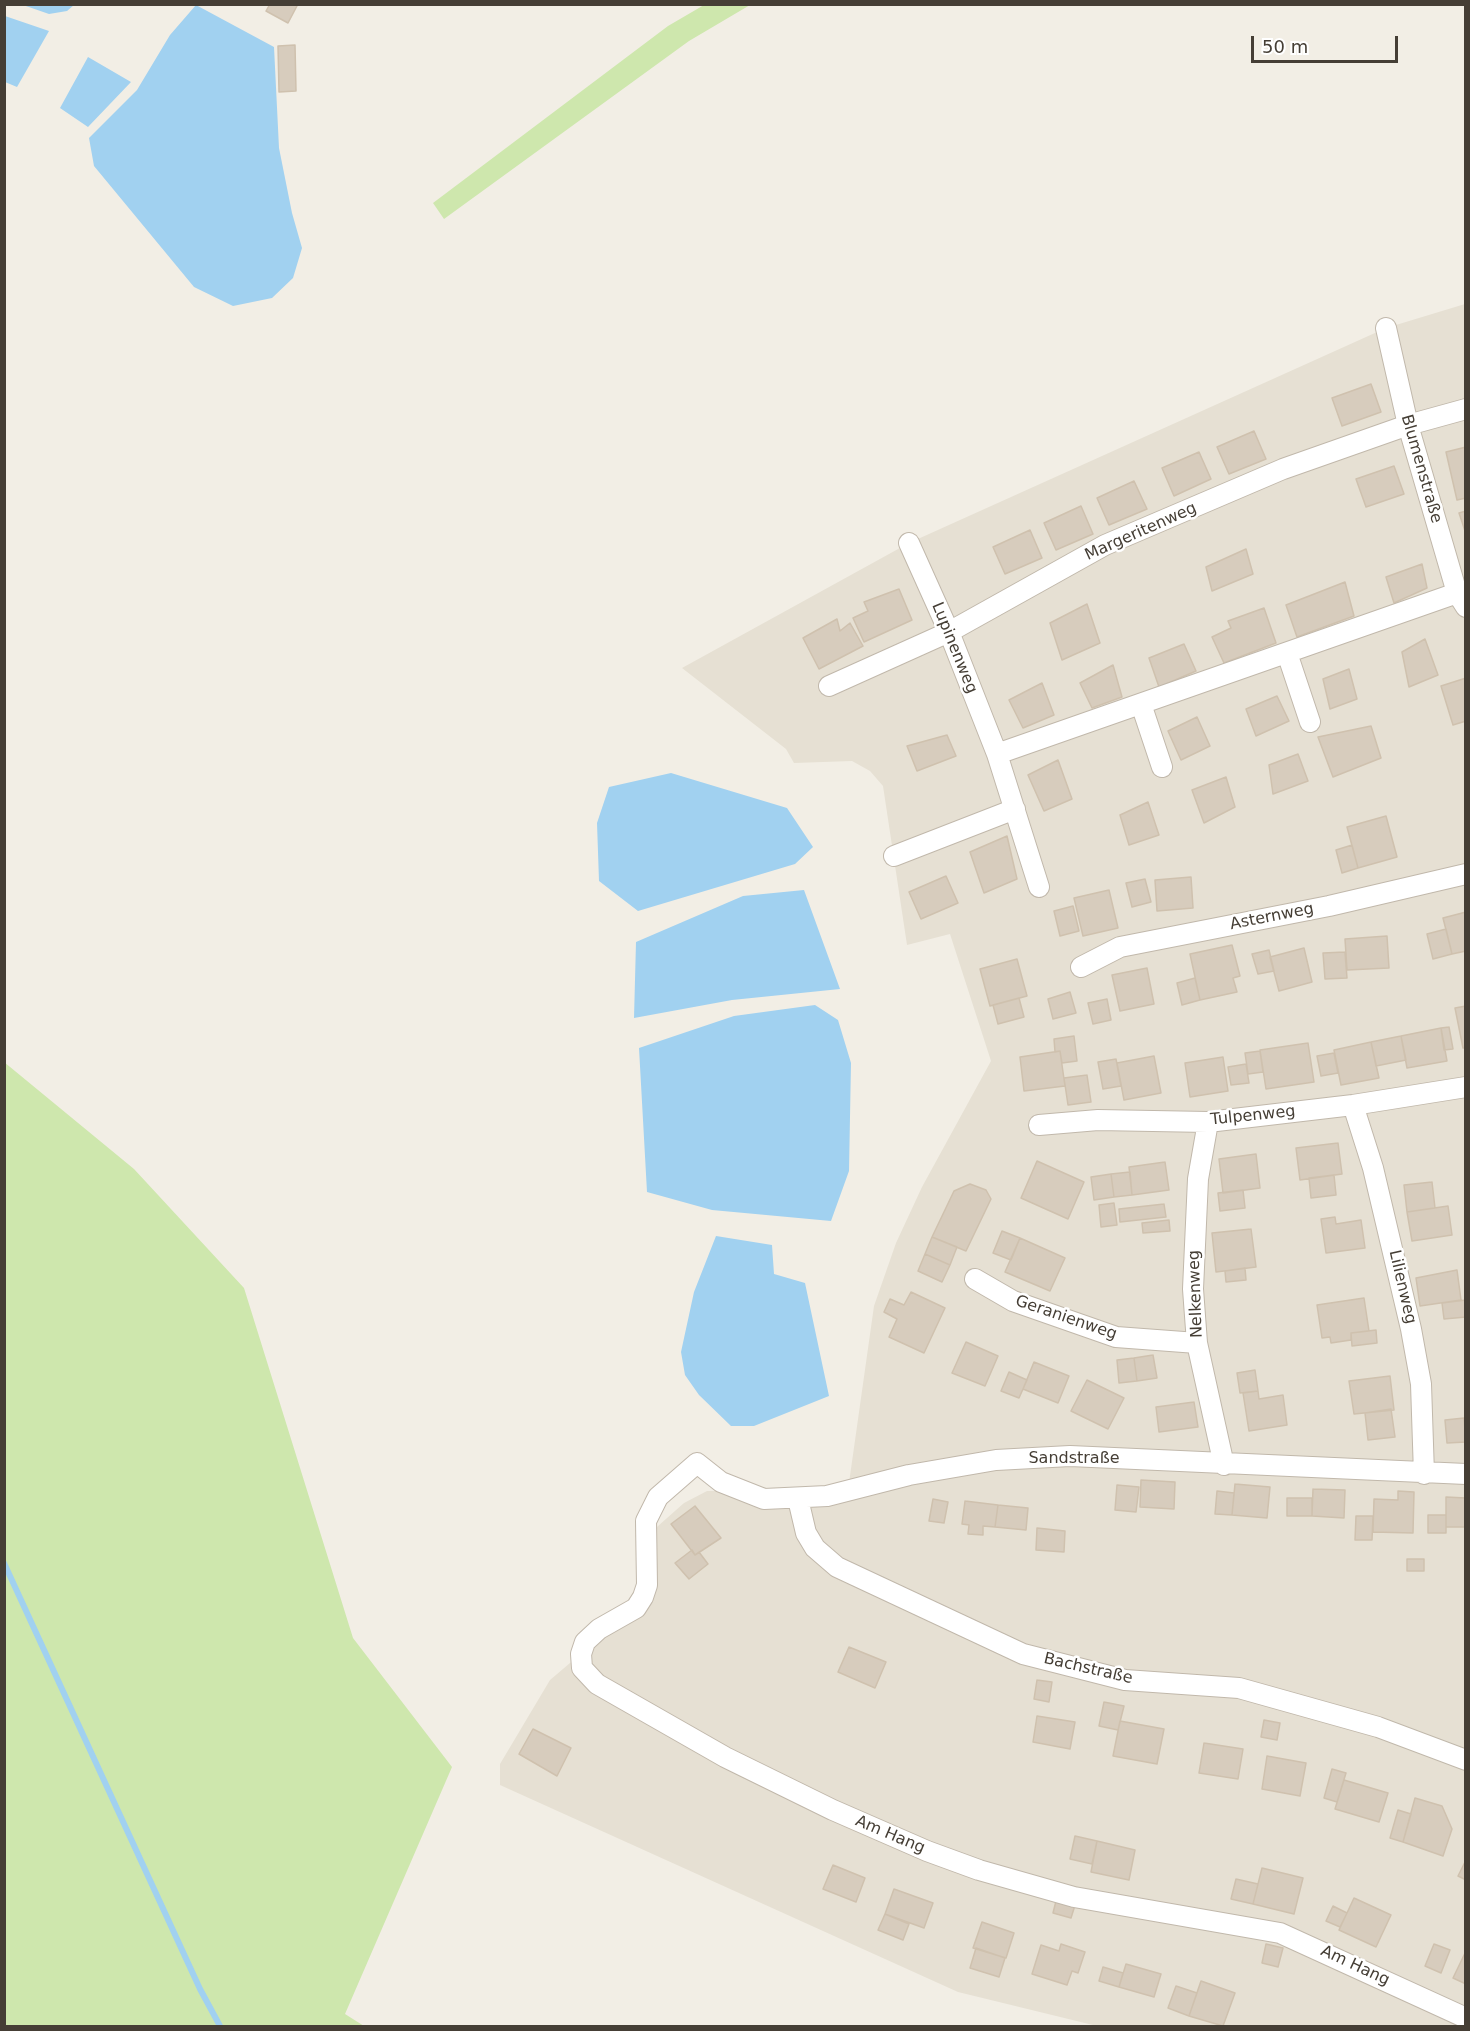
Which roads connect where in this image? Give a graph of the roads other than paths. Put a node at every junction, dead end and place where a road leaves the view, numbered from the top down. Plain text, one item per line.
1 (1386, 328) dead end
2 (1466, 409) edge
3 (1408, 425) junction
4 (909, 543) dead end
5 (1461, 600) edge
6 (949, 632) junction
7 (1287, 653) junction
8 (829, 686) dead end
9 (1141, 704) junction
10 (1310, 722) dead end
11 (997, 754) junction
12 (1162, 768) dead end
13 (1015, 809) junction
14 (894, 856) dead end
15 (1466, 874) edge
16 (1039, 887) dead end
17 (1081, 967) dead end
18 (1466, 1087) edge
19 (1353, 1105) junction
20 (1208, 1122) junction
21 (1039, 1125) dead end
22 (975, 1279) dead end
23 (1197, 1343) junction
24 (697, 1463) joint
25 (1224, 1465) junction
26 (1424, 1474) junction
27 (1466, 1474) edge
28 (798, 1499) junction
29 (1466, 1760) edge
30 (1466, 2018) edge

1 - 3 street, Blumenstraße
2 - 3 street, Margeritenweg
3 - 5 street, Blumenstraße
3 - 6 street, Margeritenweg
4 - 6 street, Lupinenweg
5 - 7 street
6 - 8 street, Margeritenweg
6 - 11 street, Lupinenweg
7 - 9 street
7 - 10 street
9 - 11 street
9 - 12 street
11 - 13 street, Lupinenweg
13 - 14 street
13 - 16 street, Lupinenweg
15 - 17 street, Asternweg
18 - 19 street, Tulpenweg
19 - 20 street, Tulpenweg
19 - 26 street, Lilienweg
20 - 21 street, Tulpenweg
20 - 23 street, Nelkenweg
22 - 23 street, Geranienweg
23 - 25 street, Nelkenweg
24 - 28 street, Sandstraße
24 - 30 street, Am Hang
25 - 26 street, Sandstraße
25 - 28 street, Sandstraße
26 - 27 street, Sandstraße
28 - 29 street, Bachstraße

